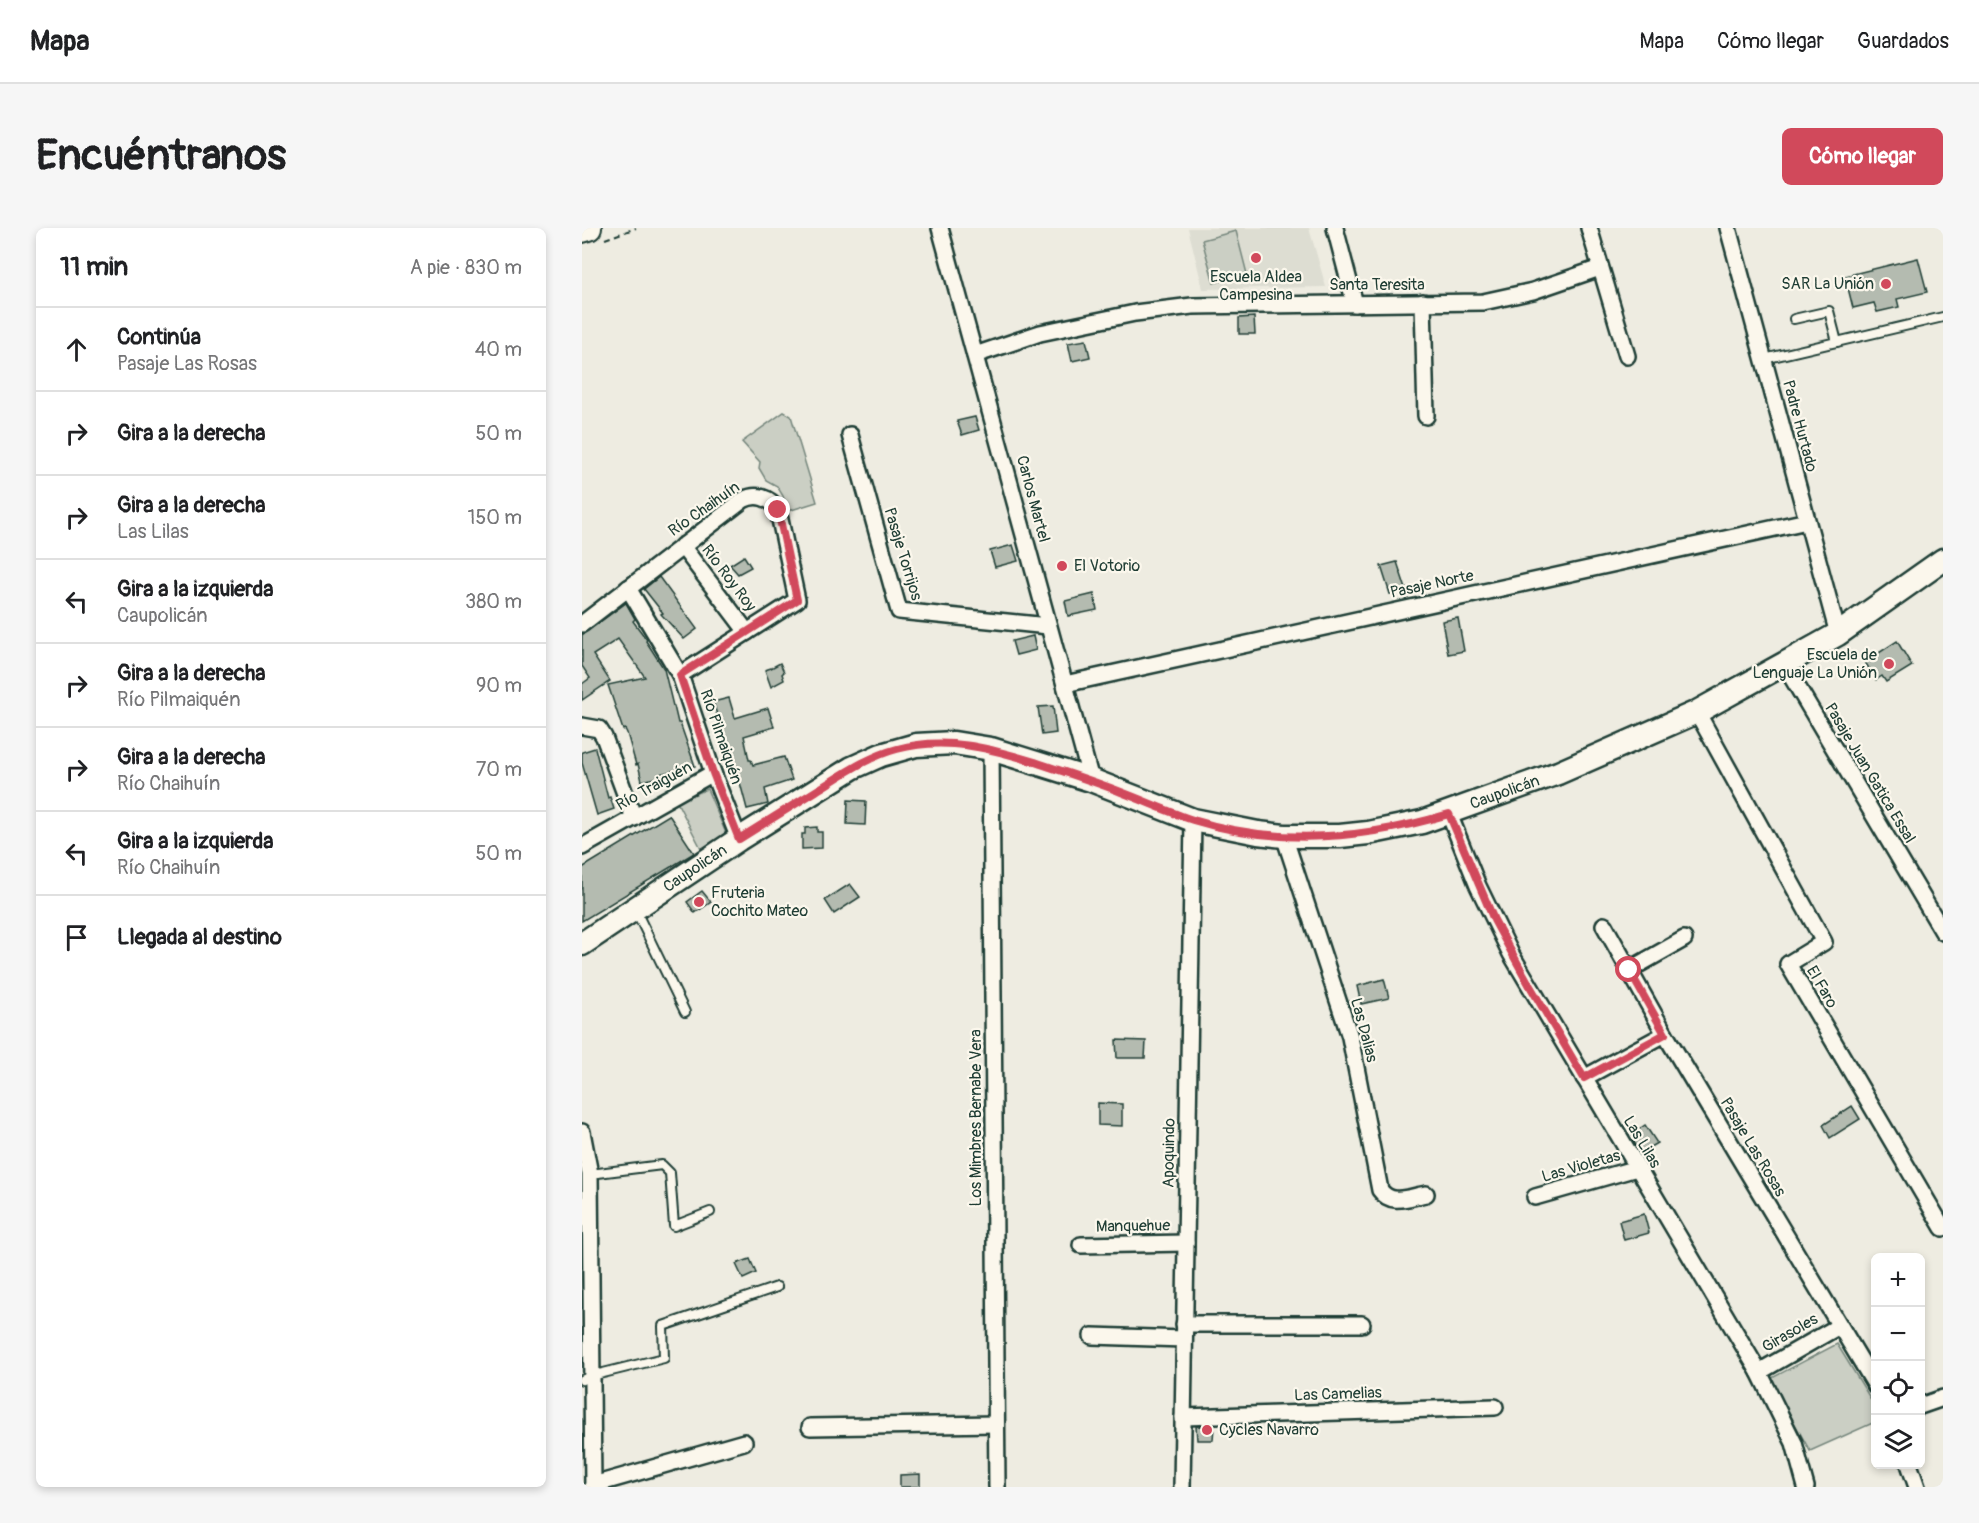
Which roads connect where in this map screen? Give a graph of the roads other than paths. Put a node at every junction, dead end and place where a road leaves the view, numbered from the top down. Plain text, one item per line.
1 (940, 228) edge
2 (1335, 228) edge
3 (1589, 228) edge
4 (1728, 228) edge
5 (1600, 268) junction
6 (1423, 303) junction
7 (1355, 304) junction
8 (1943, 317) edge
9 (1794, 319) dead end
10 (1837, 342) junction
11 (975, 355) junction
12 (1628, 356) dead end
13 (1764, 358) junction
14 (1426, 416) dead end
15 (850, 435) dead end
16 (1807, 521) junction
17 (682, 546) junction
18 (1943, 560) edge
19 (628, 588) junction
20 (582, 624) edge
21 (1048, 626) junction
22 (747, 632) junction
23 (1838, 634) junction
24 (1784, 664) junction
25 (680, 675) junction
26 (1065, 684) junction
27 (1697, 712) junction
28 (582, 726) edge
29 (992, 749) junction
30 (713, 773) junction
31 (1091, 780) junction
32 (1449, 814) junction
33 (634, 818) junction
34 (1192, 820) junction
35 (1284, 836) junction
36 (739, 839) junction
37 (582, 847) edge
38 (635, 910) junction
39 (1604, 925) dead end
40 (1943, 932) edge
41 (1684, 939) dead end
42 (582, 944) edge
43 (1629, 970) junction
44 (685, 1012) dead end
45 (1665, 1034) junction
46 (1584, 1078) junction
47 (582, 1132) edge
48 (1637, 1168) junction
49 (590, 1174) junction
50 (1426, 1194) dead end
51 (1534, 1197) dead end
52 (710, 1212) dead end
53 (1943, 1228) edge
54 (1186, 1243) junction
55 (1081, 1245) dead end
56 (777, 1287) dead end
57 (1362, 1324) dead end
58 (1839, 1326) junction
59 (1184, 1332) junction
60 (1092, 1336) dead end
61 (1758, 1372) junction
62 (586, 1378) edge
63 (1871, 1379) edge
64 (1943, 1398) edge
65 (1925, 1404) edge
66 (1495, 1407) dead end
67 (1183, 1417) junction
68 (996, 1424) junction
69 (810, 1427) dead end
70 (587, 1438) edge
71 (744, 1442) dead end
72 (1911, 1469) edge
73 (593, 1486) edge
74 (997, 1487) edge
75 (1182, 1487) edge
76 (1806, 1487) edge
77 (1917, 1487) edge

1 - 11 street, Carlos Martel
2 - 7 street
3 - 5 street
4 - 13 street, Padre Hurtado
5 - 6 street, Santa Teresita
5 - 12 street
6 - 7 street, Santa Teresita
6 - 14 street
7 - 11 street, Santa Teresita
8 - 10 lane
9 - 10 lane
10 - 13 lane
11 - 21 street, Carlos Martel
13 - 16 street, Padre Hurtado
15 - 21 street, Pasaje Torrijos
16 - 23 street, Padre Hurtado
16 - 26 street, Pasaje Norte
17 - 19 street, Río Chaihuín
17 - 22 street, Río Roy Roy
17 - 22 street, Río Chaihuín
18 - 23 street, Caupolicán
19 - 20 street, Río Chaihuín
19 - 25 street, Río Pilmaiquén
21 - 26 street, Carlos Martel
22 - 25 street, Río Chaihuín
23 - 24 street, Caupolicán
24 - 27 street, Caupolicán
24 - 40 street, Pasaje Juan Gatica Essal
25 - 30 street, Río Pilmaiquén
26 - 31 street, Carlos Martel
27 - 32 street, Caupolicán
27 - 53 street, El Faro
28 - 33 street
29 - 31 street, Caupolicán
29 - 36 street, Caupolicán
29 - 68 street, Los Mimbres Bernabe Vera
30 - 33 street, Río Traiguén
30 - 36 street, Río Pilmaiquén
31 - 34 street, Caupolicán
32 - 35 street, Caupolicán
32 - 46 street, Las Lilas
33 - 37 street, Río Traiguén
34 - 35 street, Caupolicán
34 - 54 street, Apoquindo
35 - 50 street, Las Dalias
36 - 38 street, Caupolicán
38 - 42 street, Caupolicán
38 - 44 lane
39 - 43 street, Pasaje Las Rosas
41 - 43 street
43 - 45 street, Pasaje Las Rosas
45 - 46 street
45 - 58 street, Pasaje Las Rosas
46 - 48 street, Las Lilas
47 - 49 street
48 - 51 street, Las Violetas
48 - 61 street, Las Lilas
49 - 52 lane
49 - 62 street
54 - 55 street, Manquehue
54 - 59 street, Apoquindo
56 - 62 lane
57 - 59 street
58 - 61 street, Girasoles
58 - 63 street, Pasaje Las Rosas
59 - 60 street
59 - 67 street, Apoquindo
61 - 76 street, Las Lilas
62 - 70 street
64 - 65 street
66 - 67 street, Las Camelias
67 - 75 street, Apoquindo
68 - 69 street
68 - 74 street, Los Mimbres Bernabe Vera
70 - 73 street
71 - 73 street
72 - 77 street

